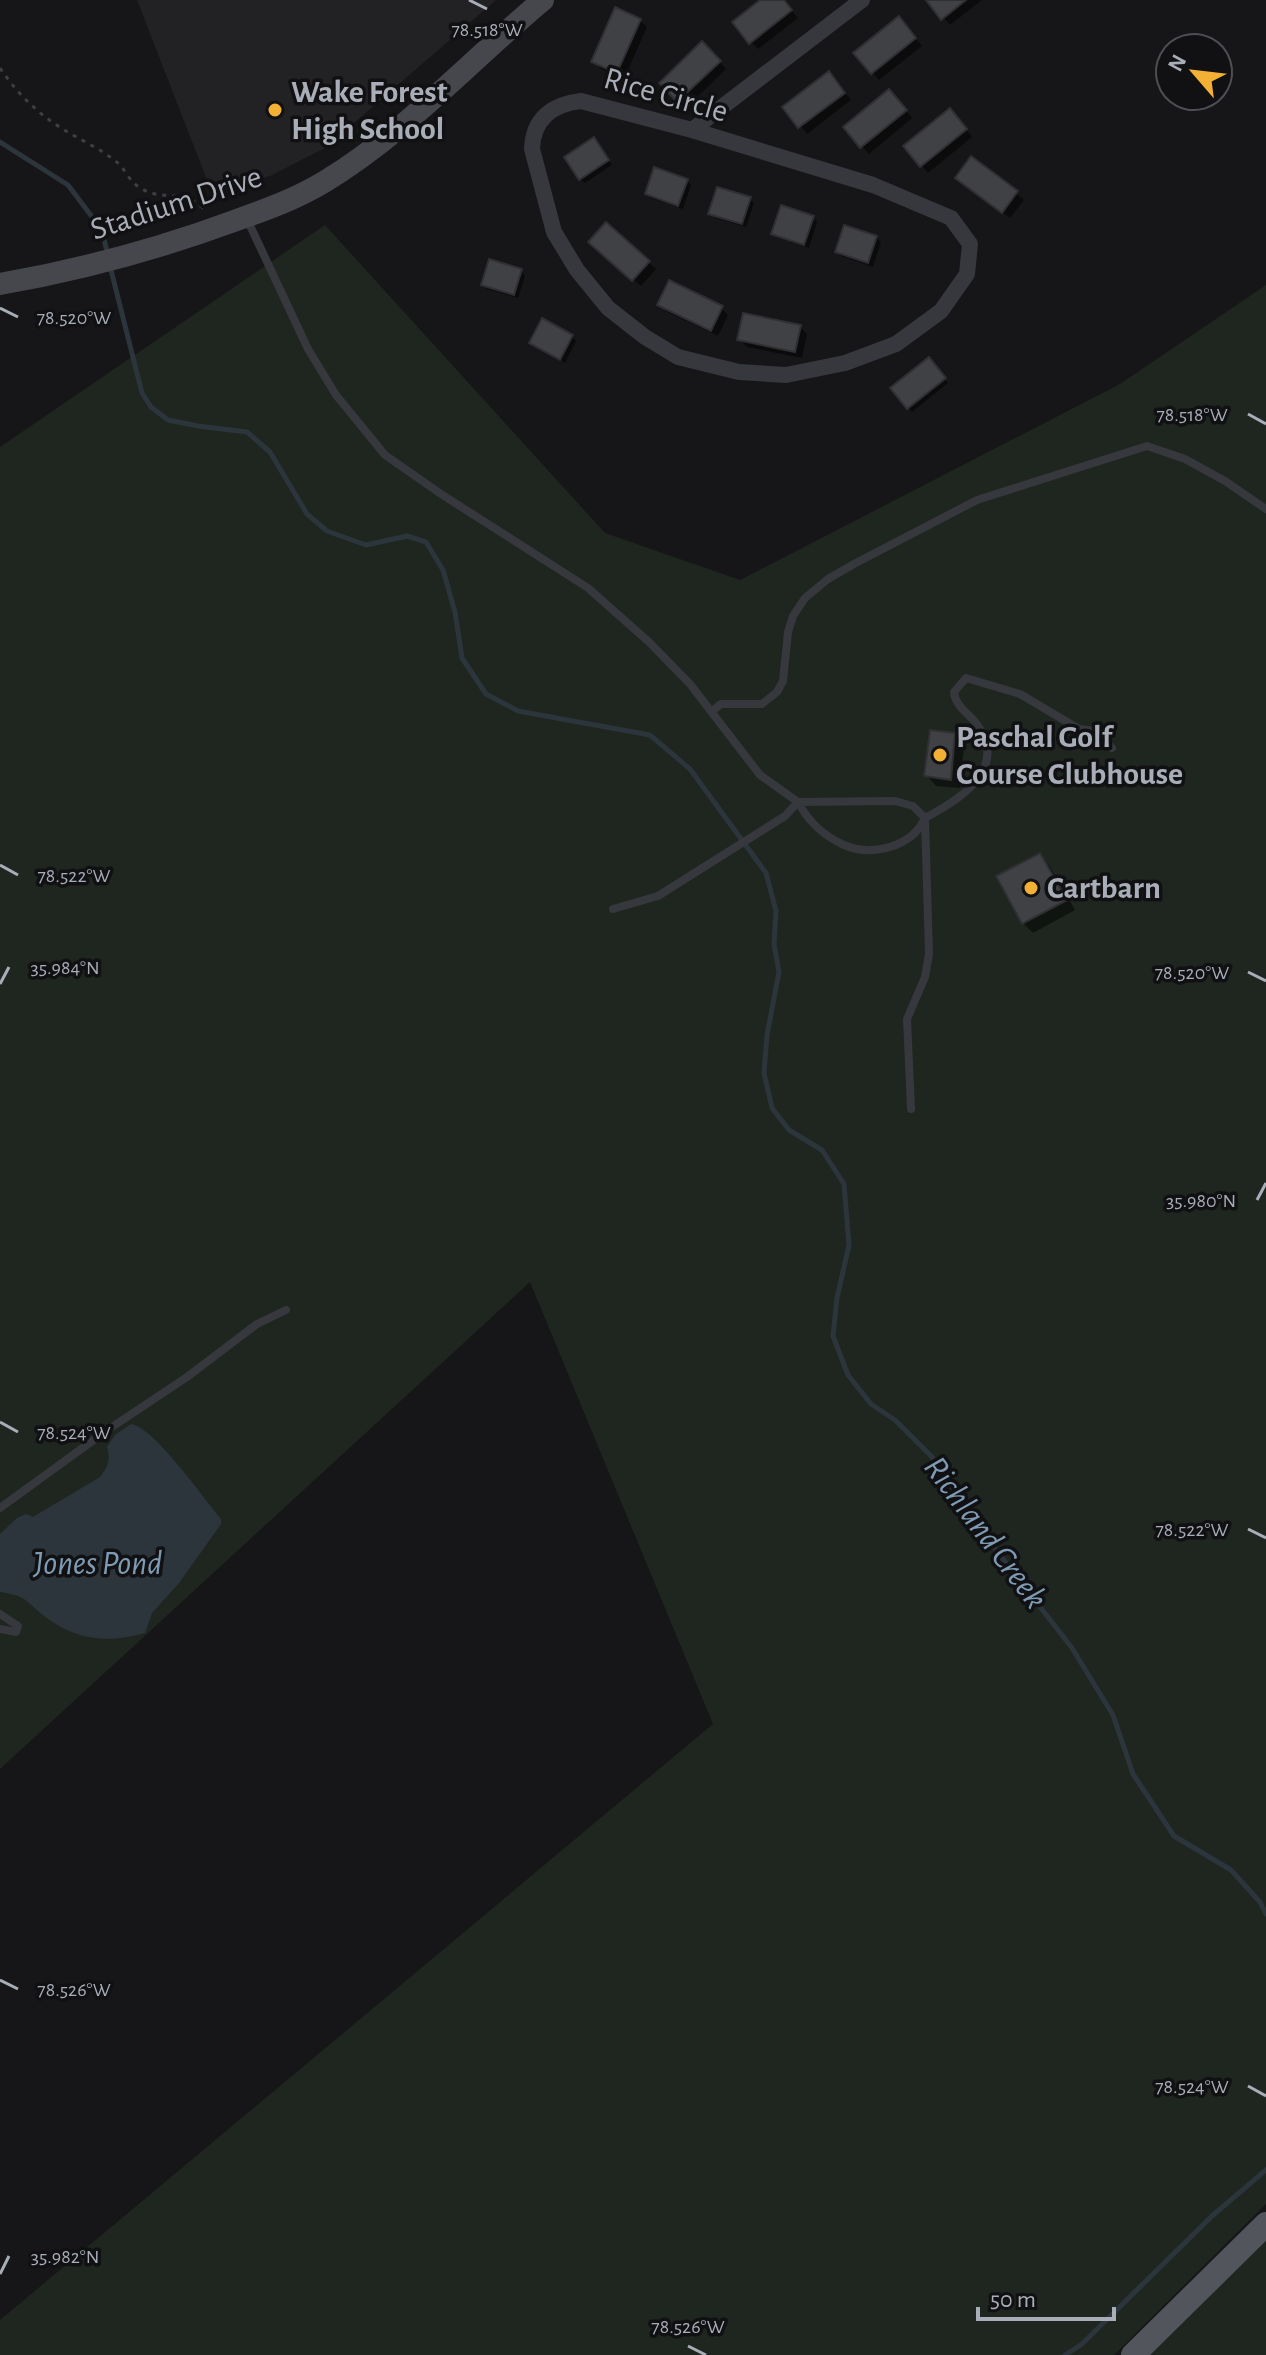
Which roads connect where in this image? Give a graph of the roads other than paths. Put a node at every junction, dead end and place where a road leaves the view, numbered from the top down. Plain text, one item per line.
1 (543, 0) edge
2 (862, 0) edge
3 (692, 130) junction
4 (246, 217) junction
5 (0, 284) edge
6 (1266, 509) edge
7 (712, 711) junction
8 (1112, 748) dead end
9 (798, 802) junction
10 (925, 818) junction
11 (613, 909) dead end
12 (911, 1109) dead end
13 (286, 1310) dead end
14 (0, 1508) edge
15 (0, 1614) edge
16 (0, 1629) edge
17 (1266, 2224) edge
18 (1133, 2355) edge

1 - 4 street, Stadium Drive
2 - 3 street
3 - 3 street, Rice Circle
4 - 5 street, Stadium Drive
4 - 7 lane
6 - 7 lane
7 - 9 lane
8 - 10 lane
9 - 10 lane
9 - 10 lane
9 - 11 lane
10 - 12 lane
13 - 14 lane
15 - 16 lane
17 - 18 main road

